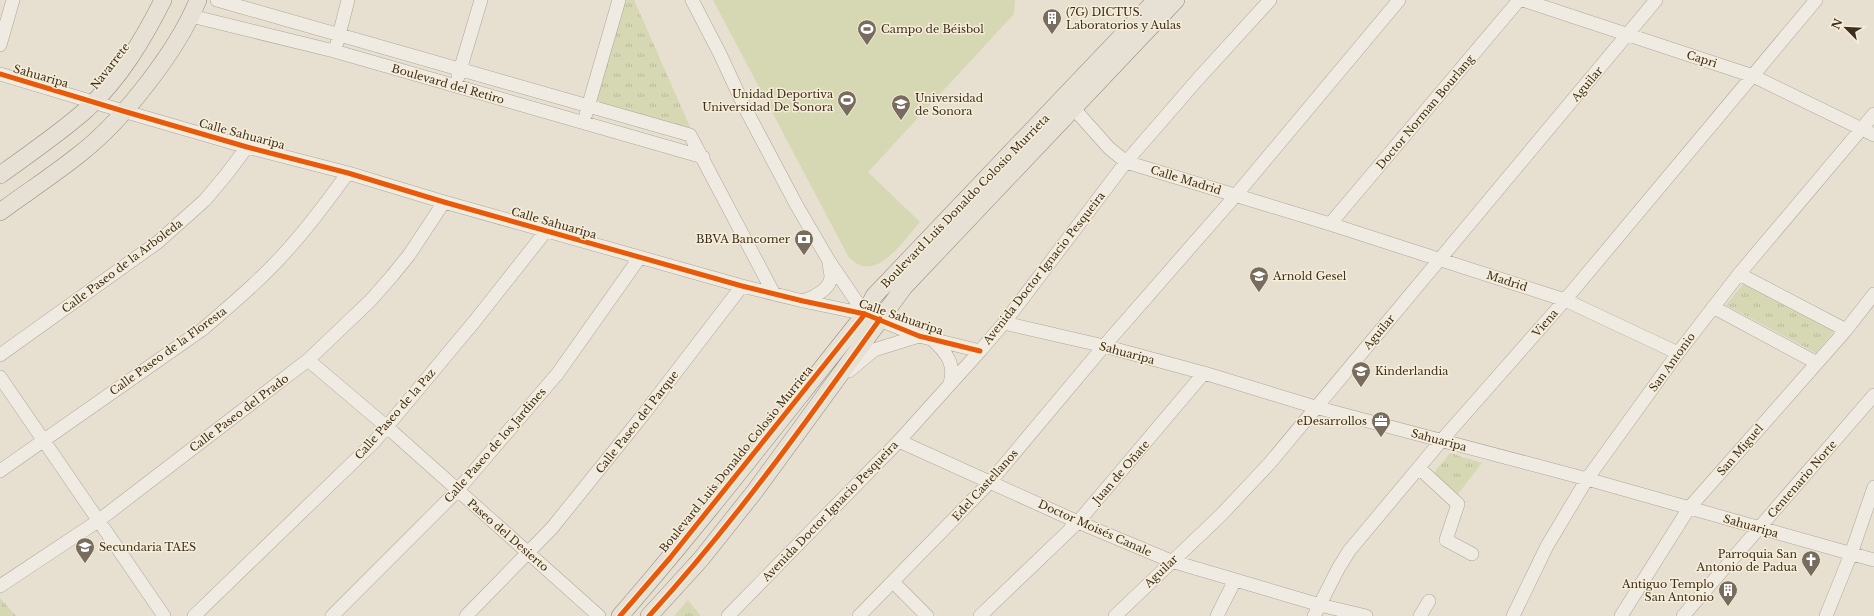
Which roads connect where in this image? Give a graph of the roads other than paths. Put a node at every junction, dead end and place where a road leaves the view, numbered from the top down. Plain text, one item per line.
1 (12, 0) edge
2 (164, 0) edge
3 (198, 0) edge
4 (217, 0) edge
5 (348, 0) edge
6 (481, 0) edge
7 (619, 0) edge
8 (692, 0) edge
9 (1156, 0) edge
10 (1176, 0) edge
11 (1270, 0) edge
12 (1399, 0) edge
13 (1519, 0) edge
14 (1523, 0) edge
15 (1656, 0) edge
16 (1816, 0) edge
17 (191, 16) junction
18 (339, 35) junction
19 (1628, 35) junction
20 (0, 45) edge
21 (334, 51) junction
22 (460, 69) junction
23 (0, 74) edge
24 (1753, 76) junction
25 (455, 86) junction
26 (94, 102) junction
27 (1069, 102) junction
28 (588, 106) junction
29 (123, 111) junction
30 (1874, 114) edge
31 (584, 123) junction
32 (1861, 129) junction
33 (1874, 135) edge
34 (247, 147) junction
35 (703, 157) junction
36 (1126, 162) junction
37 (348, 173) junction
38 (0, 175) edge
39 (1236, 195) junction
40 (444, 202) junction
41 (0, 212) edge
42 (1330, 224) junction
43 (546, 231) junction
44 (640, 257) junction
45 (1440, 259) junction
46 (829, 261) junction
47 (1739, 274) junction
48 (742, 286) junction
49 (904, 287) junction
50 (774, 294) junction
51 (1874, 294) edge
52 (1565, 300) junction
53 (803, 301) junction
54 (1713, 307) junction
55 (872, 316) junction
56 (1004, 323) junction
57 (1846, 330) junction
58 (919, 336) junction
59 (933, 340) junction
60 (1104, 346) junction
61 (980, 351) junction
62 (1678, 353) junction
63 (0, 355) edge
64 (308, 360) junction
65 (1817, 363) junction
66 (1204, 373) junction
67 (0, 377) edge
68 (950, 383) junction
69 (826, 394) junction
70 (1871, 402) edge
71 (1315, 407) junction
72 (387, 427) junction
73 (43, 440) junction
74 (899, 441) junction
75 (1441, 441) junction
76 (1419, 468) junction
77 (0, 471) edge
78 (1587, 479) junction
79 (990, 482) junction
80 (1874, 487) edge
81 (457, 491) junction
82 (1689, 508) junction
83 (98, 520) junction
84 (1078, 522) junction
85 (1759, 529) junction
86 (528, 554) junction
87 (1472, 554) dead end
88 (1851, 554) junction
89 (1874, 560) edge
90 (1171, 561) junction
91 (1235, 580) junction
92 (893, 582) junction
93 (0, 586) edge
94 (1429, 601) dead end
95 (1317, 610) edge
96 (164, 616) edge
97 (194, 616) edge
98 (332, 616) edge
99 (466, 616) edge
100 (599, 616) edge
101 (620, 616) edge
102 (649, 616) edge
103 (728, 616) edge
104 (859, 616) edge
105 (927, 616) edge
106 (980, 616) edge
107 (1115, 616) edge
108 (1217, 616) edge
109 (1366, 616) edge
110 (1420, 616) edge
111 (1512, 616) edge
112 (1621, 616) edge
113 (1683, 616) edge
114 (1826, 616) edge

1 - 20 street
2 - 26 main road, Navarrete
3 - 17 main road
4 - 18 street, Boulevard del Retiro
5 - 18 street
6 - 22 street
7 - 28 street
8 - 46 street
9 - 27 main road, Boulevard Luis Donaldo Colosio Murrieta
10 - 27 main road, Boulevard Luis Donaldo Colosio Murrieta
11 - 36 street, Avenida Doctor Ignacio Pesqueira
12 - 39 street
13 - 42 street, Doctor Norman Bourlang
14 - 19 street, Capri
15 - 19 street, Aguilar
16 - 24 street, Viena
17 - 21 street, Boulevard del Retiro
17 - 29 main road
18 - 21 street
18 - 22 street, Boulevard del Retiro
19 - 24 street, Capri
19 - 45 street, Aguilar
21 - 25 street, Boulevard del Retiro
22 - 25 street
22 - 28 street, Boulevard del Retiro
23 - 26 street, Sahuaripa
24 - 32 street, Capri
24 - 52 street, Viena
25 - 31 street, Boulevard del Retiro
26 - 29 street, Sahuaripa
26 - 38 main road, Navarrete
27 - 36 street, Calle Madrid
27 - 49 main road, Boulevard Luis Donaldo Colosio Murrieta
27 - 55 main road, Boulevard Luis Donaldo Colosio Murrieta
28 - 31 street
28 - 35 street, Boulevard del Retiro
29 - 34 street, Calle Sahuaripa
29 - 41 main road
30 - 32 street, San Antonio
31 - 35 street, Boulevard del Retiro
32 - 33 street, Capri
32 - 47 street, San Antonio
34 - 37 street, Calle Sahuaripa
34 - 63 street, Calle Paseo de la Arboleda
35 - 50 street
36 - 39 street, Calle Madrid
36 - 56 street, Avenida Doctor Ignacio Pesqueira
37 - 40 street, Calle Sahuaripa
37 - 73 street, Calle Paseo de la Floresta
39 - 42 street, Calle Madrid
39 - 60 street, Edel Castellanos
40 - 43 street, Calle Sahuaripa
40 - 64 street, Calle Paseo del Prado
42 - 45 street, Madrid
43 - 44 street, Calle Sahuaripa
43 - 72 street, Calle Paseo de la Paz
44 - 48 street, Calle Sahuaripa
44 - 81 street, Calle Paseo de los Jardines
45 - 52 street, Madrid
45 - 71 street, Aguilar
46 - 53 street
46 - 55 street
47 - 54 street, San Antonio
47 - 57 street
48 - 50 street, Calle Sahuaripa
48 - 86 street, Calle Paseo del Parque
49 - 55 main road, Boulevard Luis Donaldo Colosio Murrieta
49 - 58 street
50 - 53 street, Calle Sahuaripa
51 - 57 street, San Miguel
52 - 62 street, Madrid
52 - 75 street, Viena
53 - 55 street, Calle Sahuaripa
54 - 62 street, San Antonio
54 - 65 street
55 - 58 street, Calle Sahuaripa
55 - 69 main road, Boulevard Luis Donaldo Colosio Murrieta
55 - 101 main road, Boulevard Luis Donaldo Colosio Murrieta
56 - 60 street, Sahuaripa
56 - 61 street, Avenida Doctor Ignacio Pesqueira
57 - 65 street, San Miguel
58 - 59 street, Calle Sahuaripa
58 - 69 street
59 - 61 street, Calle Sahuaripa
59 - 68 street
60 - 66 street, Sahuaripa
60 - 79 street, Edel Castellanos
61 - 68 street, Avenida Doctor Ignacio Pesqueira
62 - 78 street, San Antonio
64 - 72 street, Paseo del Desierto
64 - 83 street, Calle Paseo del Prado
65 - 82 street, San Miguel
66 - 71 street, Sahuaripa
66 - 84 street, Juan de Oñate
67 - 73 street
68 - 74 street, Avenida Doctor Ignacio Pesqueira
69 - 102 main road, Boulevard Luis Donaldo Colosio Murrieta
70 - 85 street, Centenario Norte
71 - 75 street, Sahuaripa
71 - 90 street, Aguilar
72 - 81 street, Paseo del Desierto
72 - 97 street, Calle Paseo de la Paz
73 - 77 street, Calle Paseo de la Floresta
73 - 83 street
74 - 79 street, Doctor Moisés Canale
74 - 103 street, Avenida Doctor Ignacio Pesqueira
75 - 76 street, Viena
75 - 78 street, Sahuaripa
76 - 87 street
76 - 95 street, Viena
78 - 82 street, Sahuaripa
78 - 111 street, San Antonio
79 - 84 street, Doctor Moisés Canale
79 - 92 street, Edel Castellanos
80 - 88 street
81 - 86 street, Paseo del Desierto
81 - 98 street, Calle Paseo de los Jardines
82 - 85 street, Sahuaripa
82 - 112 street, San Miguel
83 - 93 street, Calle Paseo del Prado
83 - 96 street
84 - 90 street, Doctor Moisés Canale
84 - 106 street, Juan de Oñate
85 - 88 street, Sahuaripa
85 - 113 street, Centenario Norte
86 - 99 street, Calle Paseo del Parque
86 - 100 street, Paseo del Desierto
88 - 89 street, Sahuaripa
88 - 114 street
90 - 91 street, Doctor Moisés Canale
90 - 107 street, Aguilar
91 - 95 street, Doctor Moisés Canale
91 - 108 street
92 - 104 street, Edel Castellanos
92 - 105 street
94 - 110 street
95 - 109 street, Doctor Moisés Canale

